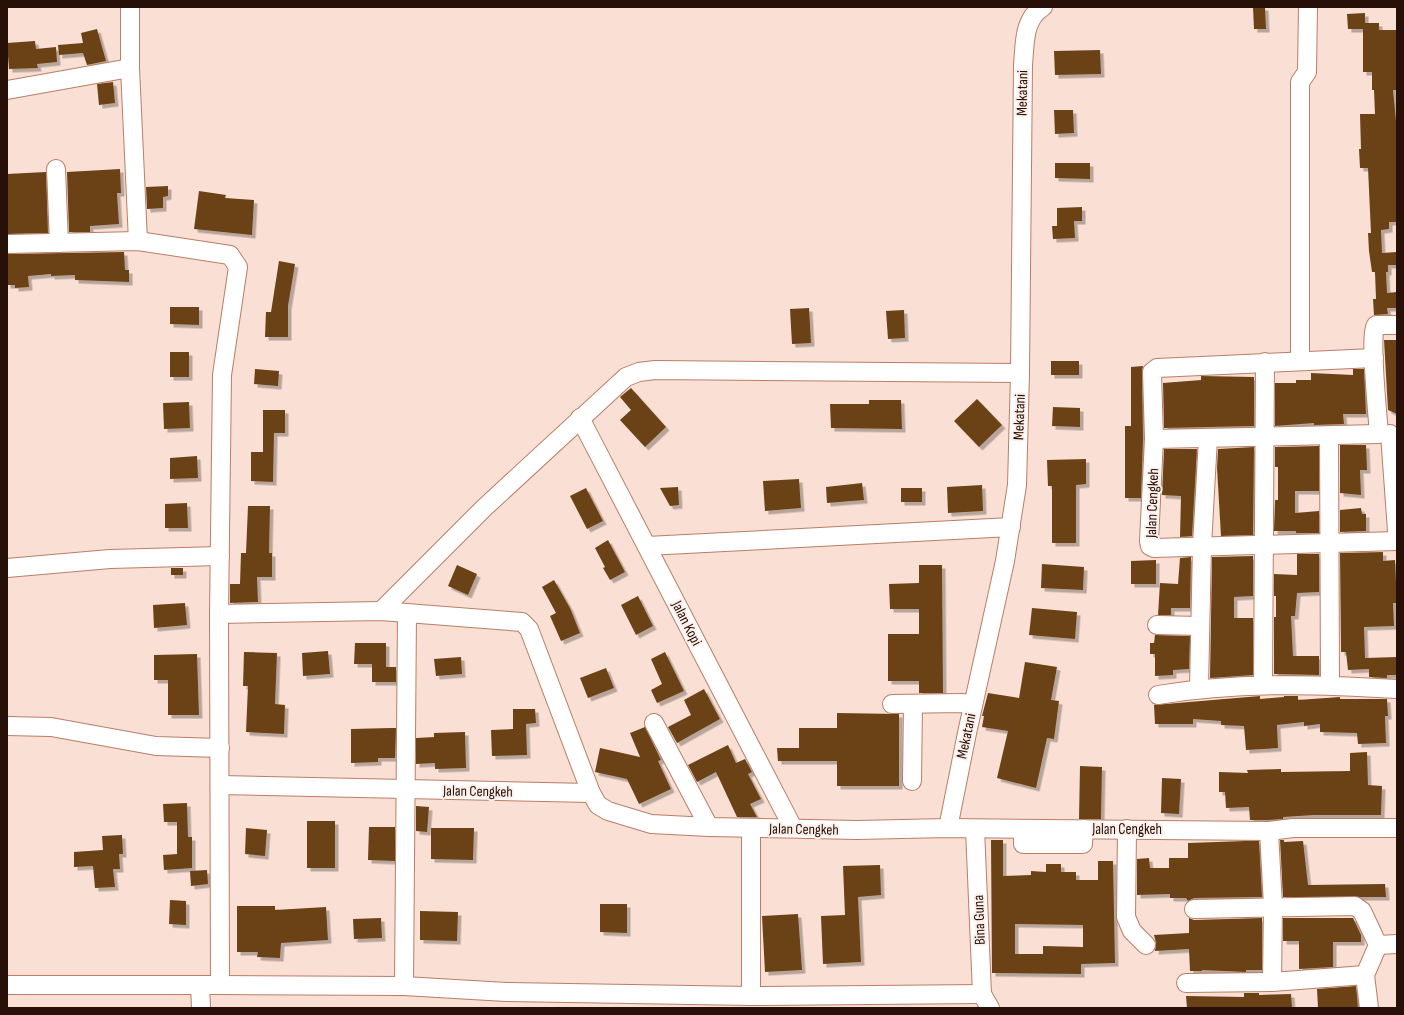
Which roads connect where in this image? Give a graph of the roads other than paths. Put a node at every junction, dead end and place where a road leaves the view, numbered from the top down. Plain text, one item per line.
1 (130, 7) edge
2 (1043, 7) edge
3 (1308, 7) edge
4 (130, 68) junction
5 (7, 90) edge
6 (56, 170) dead end
7 (138, 241) junction
8 (59, 243) junction
9 (7, 244) edge
10 (1397, 325) edge
11 (1374, 358) junction
12 (1300, 361) junction
13 (1265, 362) junction
14 (1020, 373) junction
15 (580, 418) junction
16 (1389, 434) edge
17 (1330, 436) junction
18 (1264, 437) junction
19 (1208, 438) junction
20 (1154, 439) junction
21 (1012, 527) junction
22 (1397, 531) edge
23 (1397, 541) edge
24 (1328, 543) junction
25 (1264, 545) junction
26 (647, 546) junction
27 (1202, 546) junction
28 (220, 556) junction
29 (7, 568) edge
30 (381, 611) junction
31 (407, 613) junction
32 (219, 614) junction
33 (1157, 625) dead end
34 (1200, 626) junction
35 (1263, 685) junction
36 (1330, 685) junction
37 (1199, 688) junction
38 (1397, 689) edge
39 (1158, 695) dead end
40 (892, 704) dead end
41 (913, 704) junction
42 (973, 705) junction
43 (654, 722) dead end
44 (7, 726) edge
45 (220, 748) junction
46 (912, 781) dead end
47 (220, 785) junction
48 (406, 789) junction
49 (591, 793) junction
50 (710, 827) junction
51 (751, 828) junction
52 (794, 828) junction
53 (948, 828) junction
54 (1397, 828) edge
55 (975, 829) junction
56 (1127, 829) junction
57 (1269, 831) junction
58 (1273, 906) junction
59 (1194, 910) dead end
60 (1397, 944) edge
61 (1146, 945) dead end
62 (1378, 945) junction
63 (1365, 975) junction
64 (1272, 982) junction
65 (1186, 983) dead end
66 (7, 984) edge
67 (200, 985) junction
68 (220, 985) junction
69 (404, 986) junction
70 (751, 996) junction
71 (986, 1001) edge
72 (201, 1008) edge
73 (1369, 1008) edge

1 - 4 street
2 - 14 street, Mekatani
3 - 12 street
4 - 5 street
4 - 7 street
6 - 8 street
7 - 8 street
7 - 28 street
8 - 9 street
10 - 11 street
11 - 12 street
11 - 16 street
12 - 13 street
13 - 18 street
13 - 20 street, Jalan Cengkeh
14 - 15 street
14 - 21 street, Mekatani
15 - 26 street, Jalan Kopi
15 - 30 street
16 - 17 street
16 - 22 street
17 - 18 street
17 - 24 street
18 - 19 street
18 - 25 street
19 - 20 street
19 - 27 street
20 - 27 street, Jalan Cengkeh
21 - 26 street
21 - 42 street, Mekatani
23 - 24 street, Jalan Cengkeh
24 - 25 street, Jalan Cengkeh
24 - 36 street
25 - 27 street, Jalan Cengkeh
25 - 35 street
26 - 52 street, Jalan Kopi
27 - 34 street
28 - 29 street
28 - 32 street
30 - 31 street
30 - 32 street
31 - 48 street
31 - 49 street
32 - 45 street
33 - 34 street
34 - 37 street
35 - 36 street
35 - 37 street
36 - 38 street
37 - 39 street
40 - 41 street
41 - 42 street
41 - 46 street
42 - 53 street, Mekatani
43 - 50 street
44 - 45 street
45 - 47 street
47 - 48 street, Jalan Cengkeh
47 - 68 street
48 - 49 street, Jalan Cengkeh
48 - 69 street
49 - 50 street, Jalan Cengkeh
50 - 51 street, Jalan Cengkeh
51 - 52 street, Jalan Cengkeh
51 - 70 street
52 - 53 street, Jalan Cengkeh
53 - 55 street, Jalan Cengkeh
54 - 57 street, Jalan Cengkeh
55 - 56 street, Jalan Cengkeh
55 - 71 street, Bina Guna
56 - 57 street, Jalan Cengkeh
56 - 61 street
57 - 58 street
58 - 59 street
58 - 62 street
58 - 64 street
60 - 62 street
62 - 63 street
63 - 64 street
63 - 73 street
64 - 65 street
66 - 67 street
67 - 68 street
67 - 72 street
68 - 69 street
69 - 70 street
70 - 71 street

